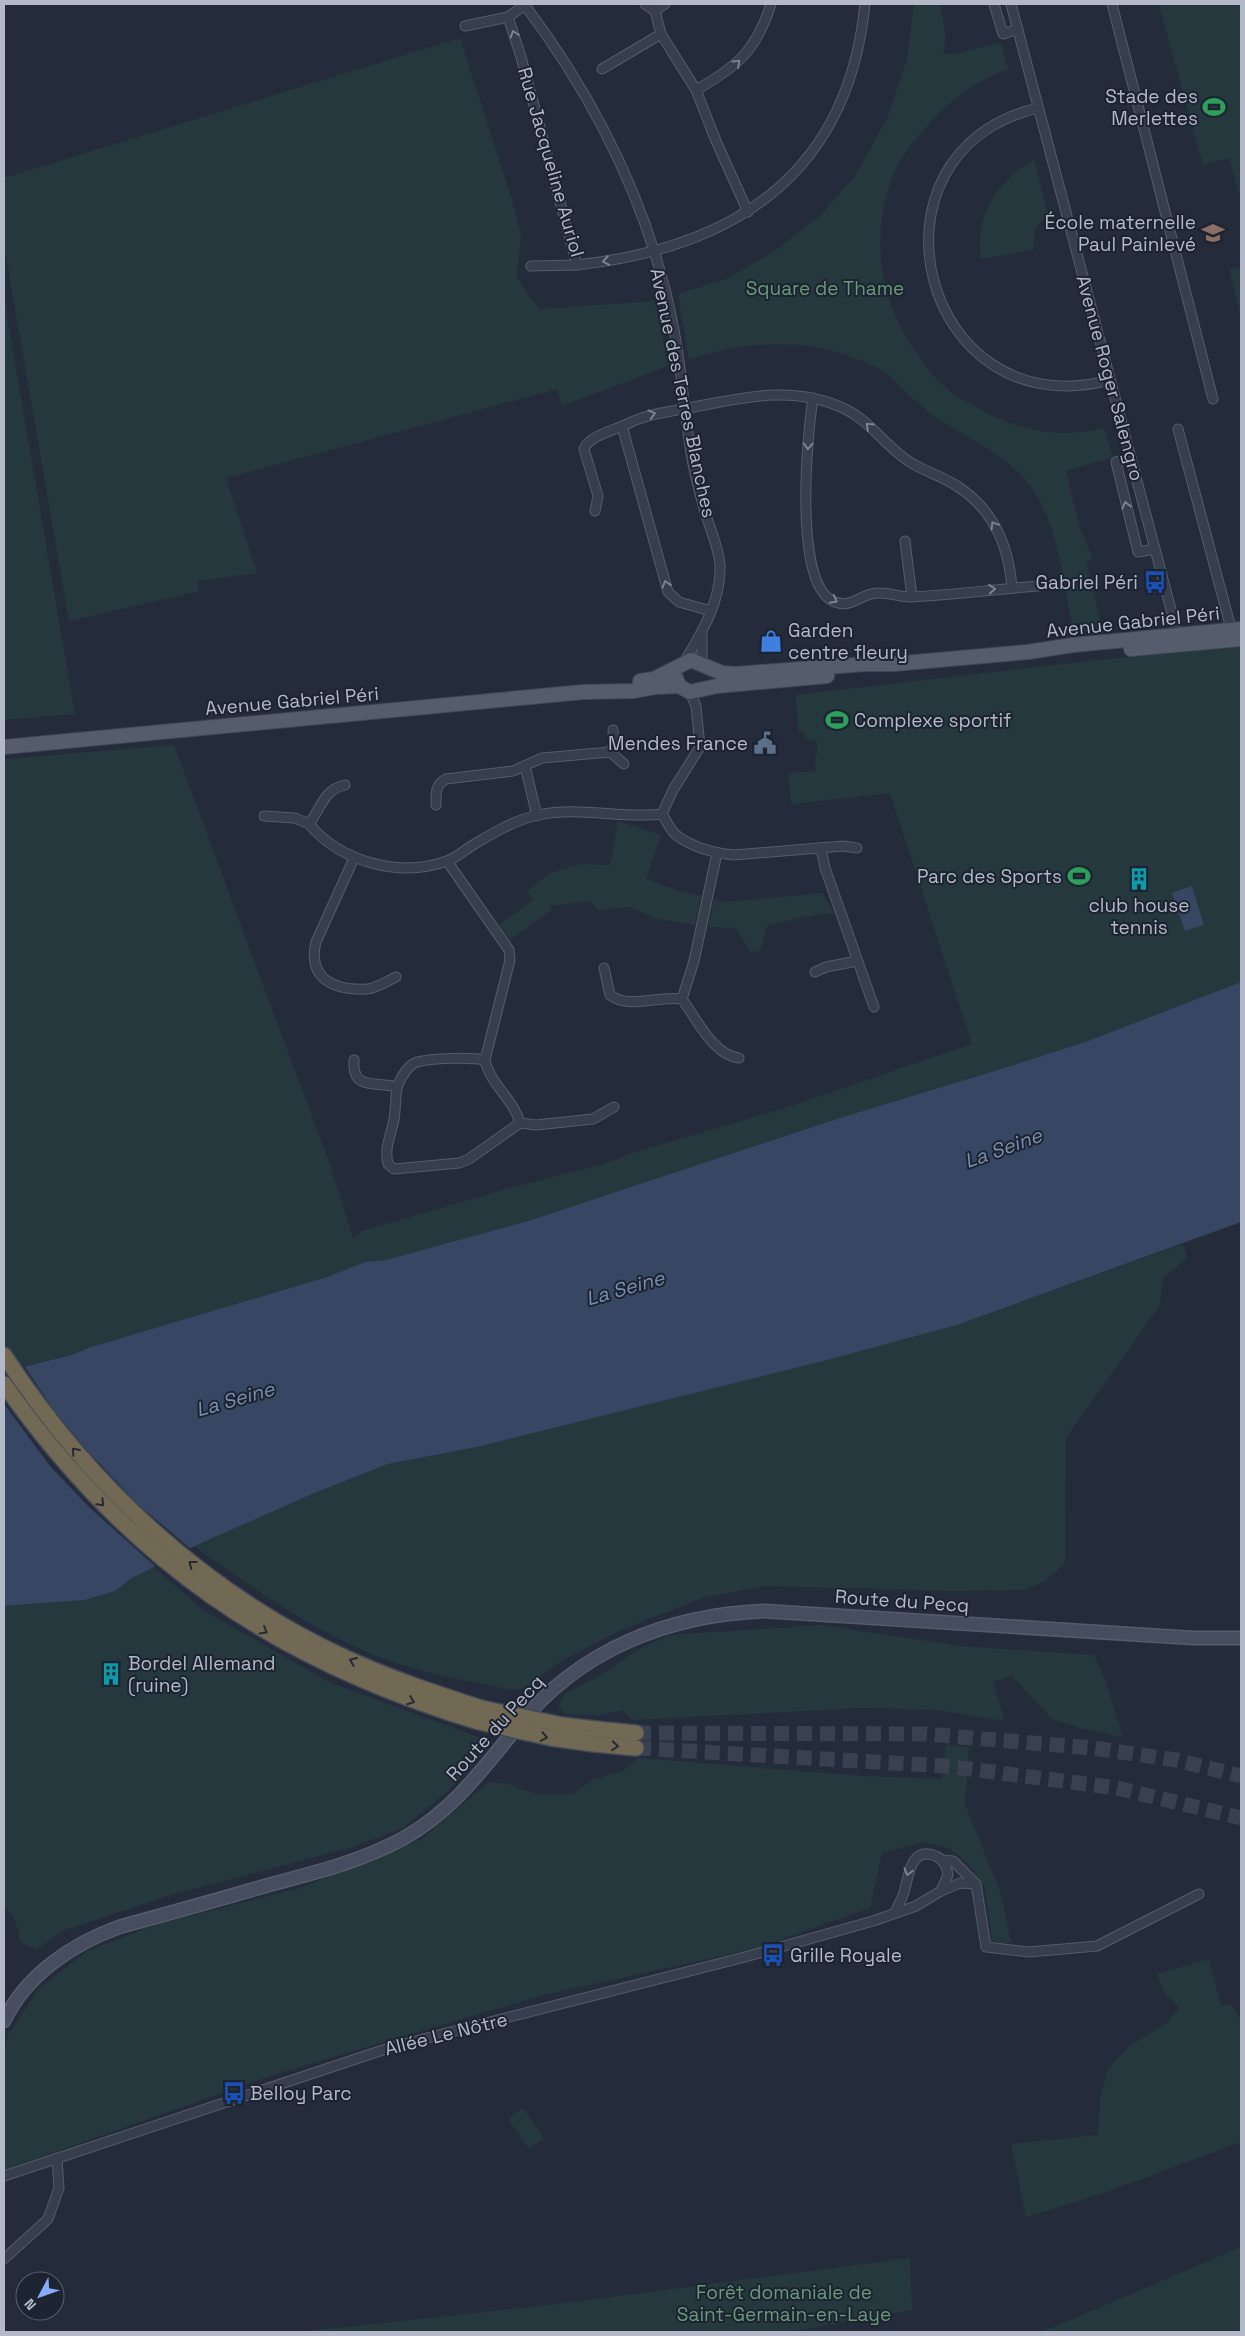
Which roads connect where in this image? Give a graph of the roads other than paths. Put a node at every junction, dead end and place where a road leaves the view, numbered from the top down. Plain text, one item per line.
1 (645, 4) edge
2 (665, 4) edge
3 (770, 4) edge
4 (865, 4) edge
5 (994, 4) edge
6 (1011, 4) edge
7 (1112, 4) edge
8 (524, 5) edge
9 (655, 11) junction
10 (508, 17) junction
11 (465, 26) dead end
12 (1018, 29) junction
13 (661, 34) junction
14 (602, 69) dead end
15 (696, 90) junction
16 (1038, 108) junction
17 (748, 212) junction
18 (654, 251) junction
19 (578, 264) junction
20 (531, 266) dead end
21 (1110, 380) junction
22 (814, 398) junction
23 (1213, 398) dead end
24 (684, 409) junction
25 (622, 426) junction
26 (1178, 429) dead end
27 (1130, 457) junction
28 (595, 511) dead end
29 (904, 541) dead end
30 (1155, 549) junction
31 (1039, 586) dead end
32 (1012, 588) junction
33 (912, 597) junction
34 (708, 610) junction
35 (702, 632) junction
36 (1235, 634) edge
37 (1179, 640) junction
38 (1028, 652) junction
39 (681, 664) junction
40 (894, 664) junction
41 (703, 665) junction
42 (690, 689) junction
43 (583, 692) junction
44 (613, 730) dead end
45 (4, 747) edge
46 (610, 752) junction
47 (624, 764) dead end
48 (525, 766) junction
49 (345, 786) dead end
50 (436, 805) dead end
51 (662, 814) junction
52 (264, 816) dead end
53 (537, 816) junction
54 (309, 824) junction
55 (822, 848) junction
56 (857, 848) dead end
57 (717, 853) junction
58 (354, 858) junction
59 (447, 861) junction
60 (857, 961) junction
61 (604, 968) dead end
62 (815, 972) dead end
63 (396, 977) dead end
64 (682, 999) junction
65 (874, 1007) dead end
66 (739, 1058) dead end
67 (354, 1060) dead end
68 (485, 1060) junction
69 (397, 1087) junction
70 (614, 1107) dead end
71 (520, 1123) junction
72 (4, 1355) edge
73 (4, 1384) edge
74 (1241, 1638) edge
75 (636, 1733) tunnel mouth
76 (636, 1748) tunnel mouth
77 (941, 1860) junction
78 (976, 1884) junction
79 (941, 1891) junction
80 (1199, 1894) dead end
81 (895, 1913) junction
82 (4, 2021) edge
83 (57, 2158) junction
84 (4, 2176) edge
85 (4, 2259) edge

1 - 9 street
2 - 9 street
15 -> 3 street
4 - 17 street, Rue Jacqueline Auriol
5 - 12 street
6 - 12 street, Avenue Roger Salengro
7 - 23 street
8 - 10 street
8 - 18 street, Avenue des Terres Blanches
9 - 13 street
10 - 11 street
19 -> 10 street, Rue Jacqueline Auriol
12 - 16 street, Avenue Roger Salengro
13 - 14 street
13 - 15 street
15 - 17 street
16 - 21 street, Avenue Roger Salengro
16 - 21 street
17 - 18 street, Rue Jacqueline Auriol
18 -> 19 street, Rue Jacqueline Auriol
18 - 24 street, Avenue des Terres Blanches
19 - 20 street
21 - 27 street, Avenue Roger Salengro
22 - 24 street
32 -> 22 street
22 -> 33 street
25 -> 24 street
24 - 34 street, Avenue des Terres Blanches
25 - 28 street
34 -> 25 street
26 - 36 street
27 - 30 street, Avenue Roger Salengro
30 -> 27 street
29 - 33 street
30 - 37 street, Avenue Roger Salengro
31 - 32 street
33 -> 32 street
34 - 35 street, Avenue des Terres Blanches
35 - 39 street, Avenue des Terres Blanches
35 - 41 street, Avenue des Terres Blanches
36 - 37 main road, Avenue Gabriel Péri
37 - 38 main road, Avenue Gabriel Péri
37 - 38 main road, Avenue Gabriel Péri
38 - 40 main road, Avenue Gabriel Péri
39 - 41 main road, Avenue Gabriel Péri
39 - 42 main road
39 - 43 main road, Avenue Gabriel Péri
40 - 41 main road, Avenue Gabriel Péri
40 - 42 main road, Avenue Gabriel Péri
41 - 42 main road
42 - 43 main road, Avenue Gabriel Péri
42 - 51 street
43 - 45 main road, Avenue Gabriel Péri
44 - 46 street
46 - 47 street
46 - 48 street
48 - 50 street
48 - 53 street
49 - 54 street
51 - 53 street
51 - 57 street
52 - 54 street
53 - 59 street
54 - 58 street
55 - 56 street
55 - 57 street
55 - 60 street
57 - 64 street
58 - 59 street
58 - 63 street
59 - 68 street
60 - 62 street
60 - 65 street
61 - 64 street
64 - 66 street
67 - 69 street
68 - 69 street
68 - 71 street
69 - 71 street
70 - 71 street
75 -> 72 highway, bridge
73 -> 76 highway, bridge
74 - 82 main road, Route du Pecq
77 - 78 street
77 - 79 street
77 -> 81 street
78 - 79 street, Allée Le Nôtre
78 - 80 street
79 - 81 street, Allée Le Nôtre
81 - 83 street, Allée Le Nôtre
83 - 84 street, Allée Le Nôtre
83 - 85 street

